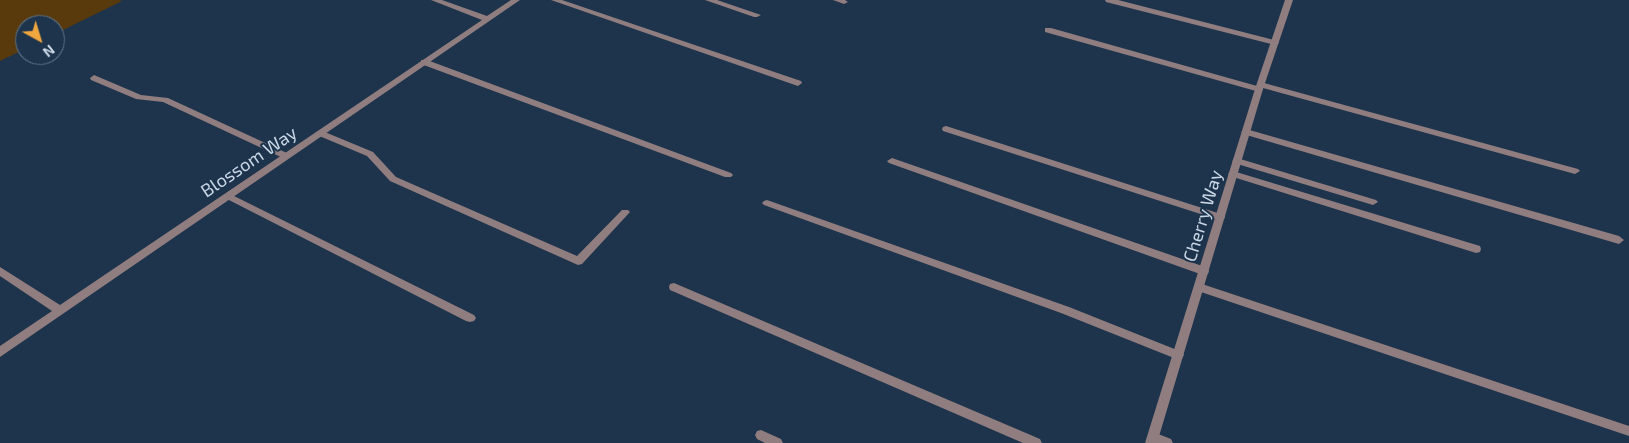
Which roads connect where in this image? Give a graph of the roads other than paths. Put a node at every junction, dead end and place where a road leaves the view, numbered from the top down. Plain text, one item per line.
1 (435, 0) edge
2 (516, 0) edge
3 (555, 0) edge
4 (709, 0) edge
5 (1109, 0) edge
6 (1289, 0) edge
7 (758, 15) dead end
8 (488, 19) junction
9 (1048, 30) dead end
10 (1275, 42) junction
11 (424, 62) junction
12 (94, 78) dead end
13 (798, 83) dead end
14 (1260, 87) junction
15 (946, 129) dead end
16 (1246, 132) junction
17 (320, 133) junction
18 (286, 156) junction
19 (892, 161) dead end
20 (1237, 161) junction
21 (1575, 170) dead end
22 (1233, 174) junction
23 (728, 175) dead end
24 (228, 196) junction
25 (1373, 202) dead end
26 (767, 203) dead end
27 (625, 212) dead end
28 (1220, 217) junction
29 (1618, 240) dead end
30 (1476, 249) dead end
31 (0, 271) edge
32 (1204, 271) junction
33 (674, 287) dead end
34 (1199, 287) junction
35 (60, 311) junction
36 (470, 318) dead end
37 (0, 352) edge
38 (1178, 355) junction
39 (1629, 431) edge
40 (761, 435) dead end
41 (1152, 440) edge
42 (776, 443) edge
43 (1036, 443) edge
44 (1167, 443) edge

1 - 8 street
2 - 8 street, Blossom Way
3 - 13 street
4 - 7 street
5 - 10 street
6 - 10 street, Cherry Way
8 - 11 street, Blossom Way
9 - 14 street
10 - 14 street, Cherry Way
11 - 17 street, Blossom Way
11 - 23 street
12 - 18 street
14 - 16 street, Cherry Way
14 - 21 street
15 - 28 street
16 - 20 street, Cherry Way
16 - 29 street
17 - 18 street, Blossom Way
17 - 27 street
18 - 24 street, Blossom Way
19 - 32 street
20 - 22 street, Cherry Way
20 - 25 street
22 - 28 street, Cherry Way
22 - 30 street
24 - 35 street, Blossom Way
24 - 36 street
26 - 38 street
28 - 32 street, Cherry Way
31 - 35 street
32 - 34 street, Cherry Way
33 - 43 street
34 - 38 street, Cherry Way
34 - 39 street
35 - 37 street, Blossom Way
38 - 41 street, Cherry Way
40 - 42 street
41 - 44 street

